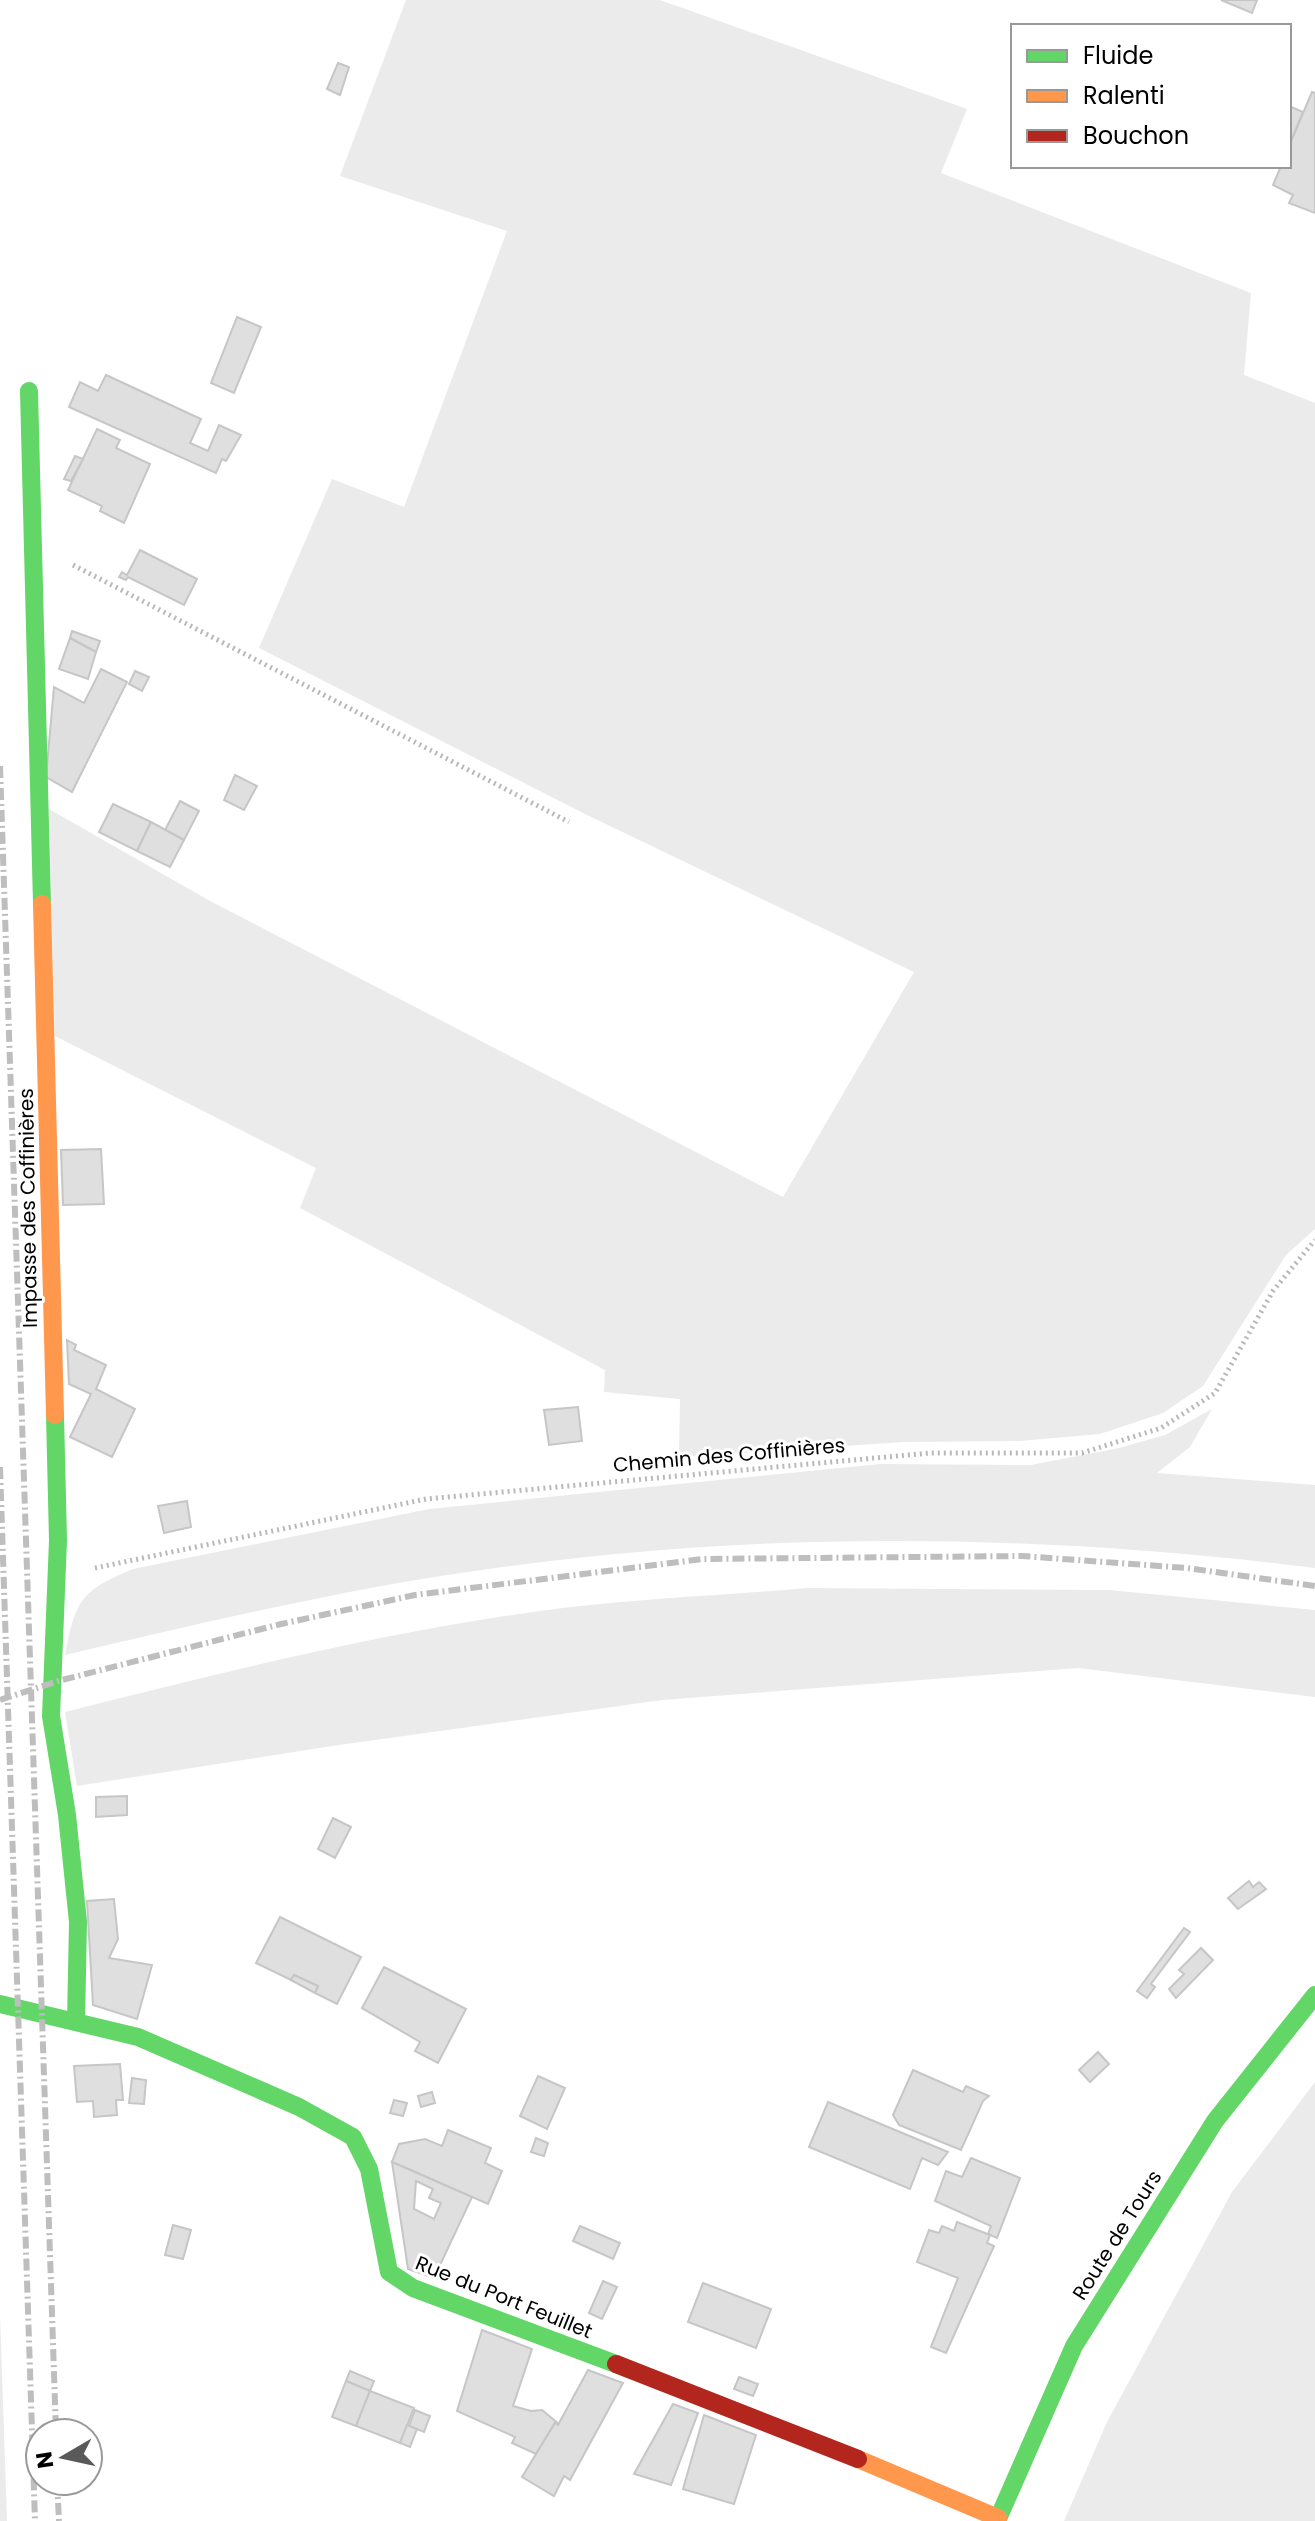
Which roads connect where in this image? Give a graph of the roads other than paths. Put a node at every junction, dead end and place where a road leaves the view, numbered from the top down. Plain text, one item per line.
1 (29, 391) dead end
2 (1315, 1995) edge
3 (0, 2004) edge
4 (76, 2022) junction
5 (997, 2520) edge

1 - 4 street, Impasse des Coffinières
2 - 5 street, Route de Tours
3 - 4 street, Rue du Port Feuillet
4 - 5 street, Rue du Port Feuillet

